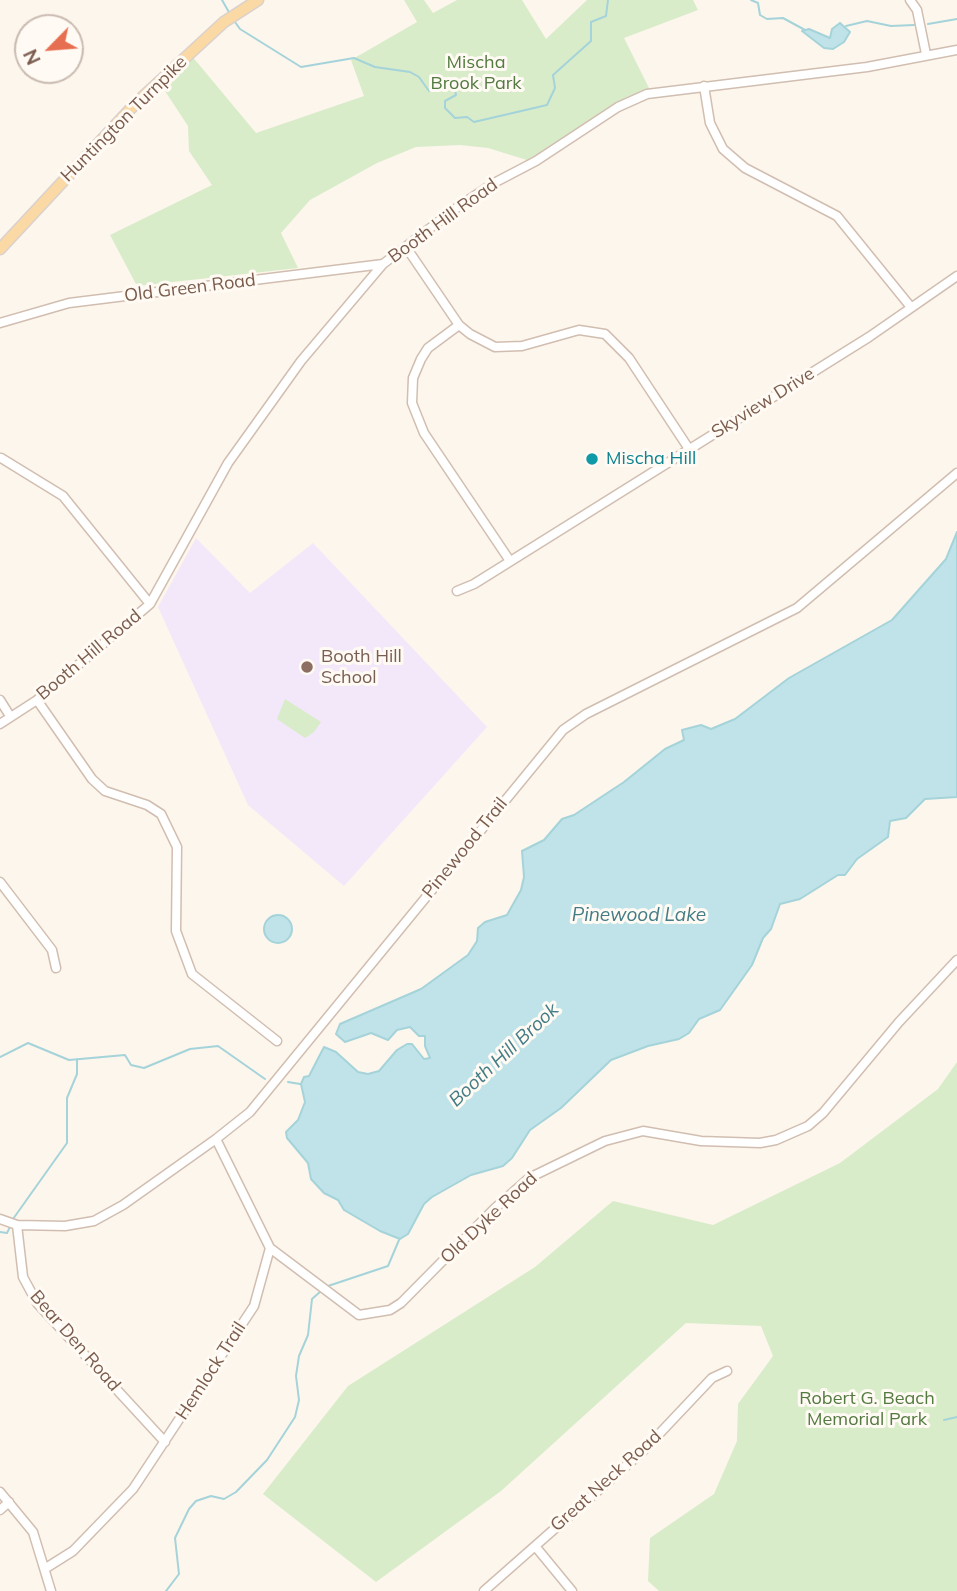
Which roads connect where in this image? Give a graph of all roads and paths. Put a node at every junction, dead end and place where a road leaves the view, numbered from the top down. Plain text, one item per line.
1 (258, 0) edge
2 (910, 0) edge
3 (957, 50) edge
4 (926, 54) junction
5 (704, 86) junction
6 (406, 247) junction
7 (0, 249) edge
8 (383, 264) junction
9 (957, 276) edge
10 (910, 306) junction
11 (0, 323) edge
12 (459, 324) junction
13 (689, 449) junction
14 (1, 458) edge
15 (957, 473) edge
16 (510, 561) junction
17 (457, 591) dead end
18 (150, 604) junction
19 (37, 700) junction
20 (0, 701) edge
21 (10, 716) junction
22 (0, 724) edge
23 (0, 882) edge
24 (957, 960) edge
25 (56, 968) dead end
26 (277, 1041) dead end
27 (216, 1139) junction
28 (10, 1222) edge
29 (270, 1248) junction
30 (727, 1371) dead end
31 (165, 1442) junction
32 (0, 1492) edge
33 (9, 1502) junction
34 (0, 1510) edge
35 (535, 1546) junction
36 (46, 1568) junction
37 (51, 1591) edge
38 (484, 1591) edge
39 (572, 1591) edge

1 - 7 main road, Huntington Turnpike
2 - 4 street
3 - 4 street, Booth Hill Road
4 - 5 street, Booth Hill Road
5 - 6 street, Booth Hill Road
5 - 10 street
6 - 8 street, Booth Hill Road
6 - 12 street
8 - 11 street, Old Green Road
8 - 18 street, Booth Hill Road
9 - 10 street, Skyview Drive
10 - 13 street, Skyview Drive
12 - 13 street
12 - 16 street
13 - 16 street, Skyview Drive
14 - 18 street
15 - 27 street, Pinewood Trail
16 - 17 street, Skyview Drive
18 - 19 street, Booth Hill Road
19 - 21 street, Booth Hill Road
19 - 26 street
20 - 21 street
21 - 22 street, Booth Hill Road
23 - 25 street
24 - 29 street, Old Dyke Road
27 - 28 street, Pinewood Trail
27 - 29 street
28 - 31 street, Bear Den Road
29 - 31 street, Hemlock Trail
30 - 35 street, Great Neck Road
31 - 36 street, Hemlock Trail
32 - 33 street
33 - 34 street
33 - 36 street
35 - 38 street, Great Neck Road
35 - 39 street
36 - 37 street

